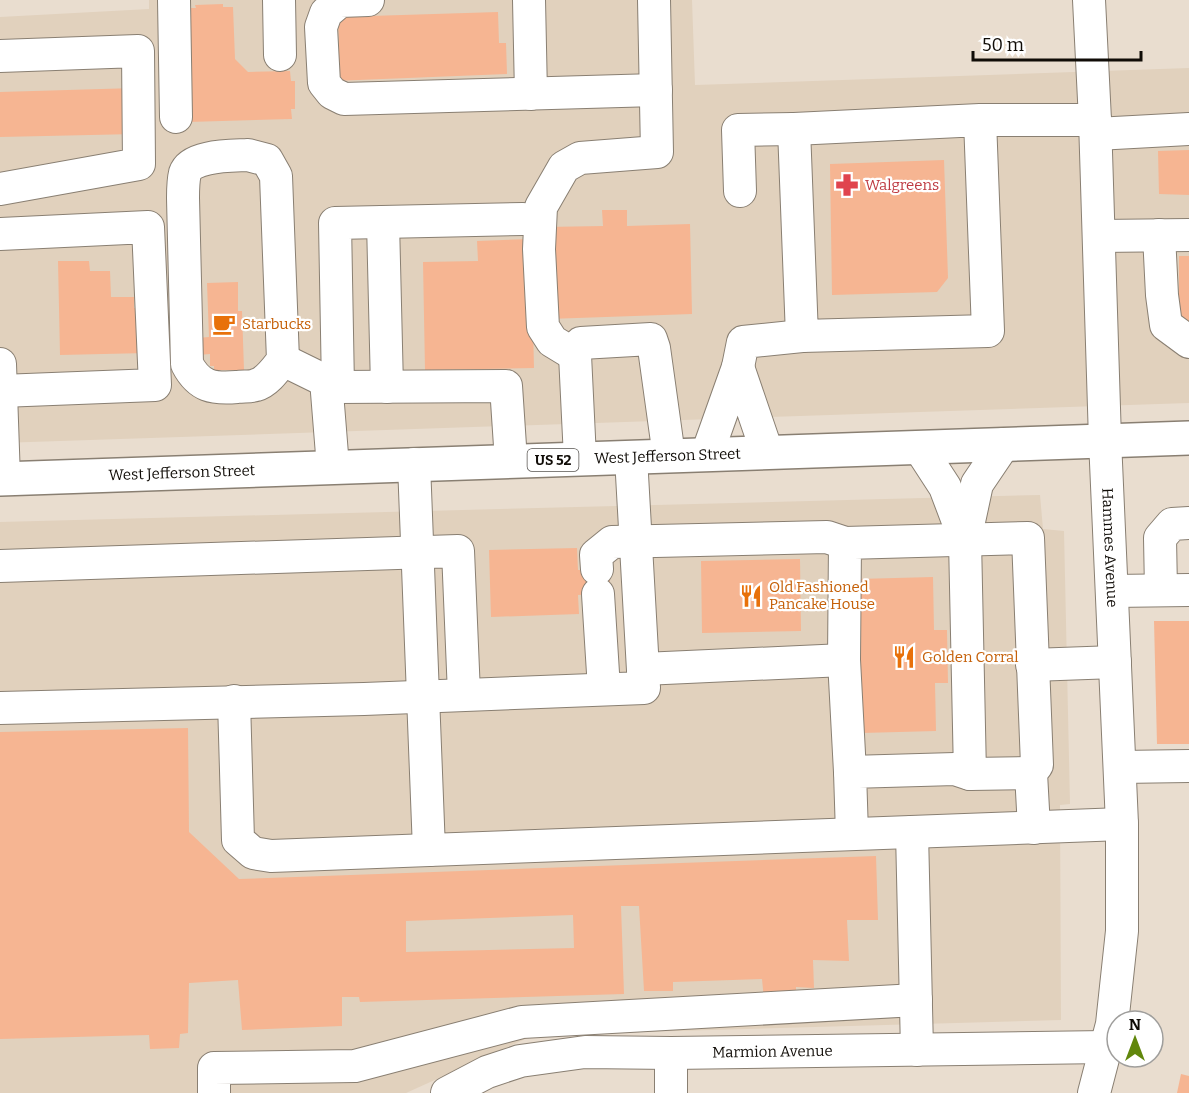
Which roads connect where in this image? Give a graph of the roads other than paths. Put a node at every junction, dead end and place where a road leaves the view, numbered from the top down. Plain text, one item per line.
1 (174, 0) edge
2 (279, 0) edge
3 (368, 0) edge
4 (529, 0) edge
5 (654, 0) edge
6 (1089, 0) edge
7 (280, 55) dead end
8 (0, 56) edge
9 (656, 90) junction
10 (531, 94) junction
11 (176, 117) dead end
12 (980, 120) junction
13 (1095, 127) junction
14 (794, 129) junction
15 (1189, 129) edge
16 (0, 189) edge
17 (740, 191) dead end
18 (523, 219) dead end
19 (383, 222) junction
20 (0, 234) edge
21 (1174, 235) edge
22 (1100, 237) junction
23 (802, 336) junction
24 (1189, 342) edge
25 (575, 356) junction
26 (283, 360) junction
27 (738, 367) junction
28 (332, 384) junction
29 (387, 387) junction
30 (1, 393) edge
31 (1189, 438) edge
32 (1105, 440) junction
33 (1004, 444) junction
34 (919, 447) junction
35 (767, 452) junction
36 (707, 454) junction
37 (669, 456) junction
38 (631, 457) junction
39 (580, 459) junction
40 (511, 461) junction
41 (414, 464) junction
42 (333, 467) junction
43 (2, 479) edge
44 (1189, 523) edge
45 (965, 540) junction
46 (636, 541) junction
47 (845, 543) junction
48 (416, 552) junction
49 (0, 566) edge
50 (1175, 590) edge
51 (1112, 591) junction
52 (844, 660) junction
53 (1115, 662) junction
54 (1032, 664) junction
55 (643, 669) junction
56 (604, 689) junction
57 (464, 694) junction
58 (421, 696) junction
59 (234, 701) junction
60 (0, 708) edge
61 (1189, 766) edge
62 (1120, 767) junction
63 (850, 772) junction
64 (1031, 773) junction
65 (970, 774) junction
66 (1122, 824) junction
67 (1034, 828) junction
68 (912, 832) junction
69 (852, 834) junction
70 (429, 850) junction
71 (916, 1000) junction
72 (1114, 1009) edge
73 (1105, 1047) edge
74 (917, 1050) junction
75 (671, 1053) junction
76 (1105, 1055) edge
77 (355, 1080) edge
78 (214, 1093) edge
79 (447, 1093) edge
80 (671, 1093) edge
81 (1095, 1093) edge

1 - 11 street
2 - 7 street
3 - 10 street
4 - 10 street
5 - 9 street
6 - 13 street, Hammes Avenue
8 - 16 street
9 - 10 street
9 - 25 street
12 - 13 street
12 - 14 street
12 - 23 street
13 - 15 street
13 - 22 street, Hammes Avenue
14 - 17 street
14 - 23 street
18 - 19 street
19 - 28 street
19 - 29 street
20 - 30 street
21 - 22 street
21 - 24 street
22 - 32 street, Hammes Avenue
23 - 27 street
25 - 37 street
25 - 39 street
26 - 26 street
26 - 28 street
27 - 35 street
27 - 36 street
28 - 29 street
28 - 42 street
29 - 40 street
30 - 43 street
31 - 32 main road, West Jefferson Street / US 52
32 - 33 main road, West Jefferson Street / US 52
32 - 51 street, Hammes Avenue
33 - 34 main road, West Jefferson Street / US 52
33 - 45 street
34 - 35 main road, West Jefferson Street / US 52
34 - 45 street
35 - 36 main road, West Jefferson Street / US 52
36 - 37 main road, West Jefferson Street / US 52
37 - 38 main road, West Jefferson Street / US 52
38 - 39 main road, West Jefferson Street / US 52
38 - 46 street
39 - 40 main road, West Jefferson Street / US 52
40 - 41 main road, West Jefferson Street / US 52
41 - 42 main road, West Jefferson Street / US 52
41 - 48 street
42 - 43 main road, West Jefferson Street / US 52
44 - 50 street
45 - 47 street
45 - 54 street
45 - 65 street
46 - 47 street
46 - 55 street
46 - 56 street
47 - 52 street
48 - 49 street
48 - 57 street
48 - 58 street
50 - 51 street
51 - 53 street, Hammes Avenue
52 - 55 street
52 - 63 street
53 - 54 street
53 - 62 street, Hammes Avenue
54 - 64 street
55 - 56 street
56 - 57 street
57 - 58 street
58 - 59 street
58 - 70 street
59 - 60 street
59 - 70 street
61 - 62 street
62 - 66 street, Hammes Avenue
63 - 65 street
63 - 69 street
64 - 65 street
64 - 67 street
66 - 67 street
66 - 72 street, Hammes Avenue
67 - 68 street
68 - 69 street
68 - 71 street
69 - 70 street
71 - 74 street
71 - 77 street
73 - 74 street, Marmion Avenue
74 - 75 street, Marmion Avenue
75 - 79 street, Marmion Avenue
75 - 80 street
76 - 81 street, Hammes Avenue
77 - 78 street

